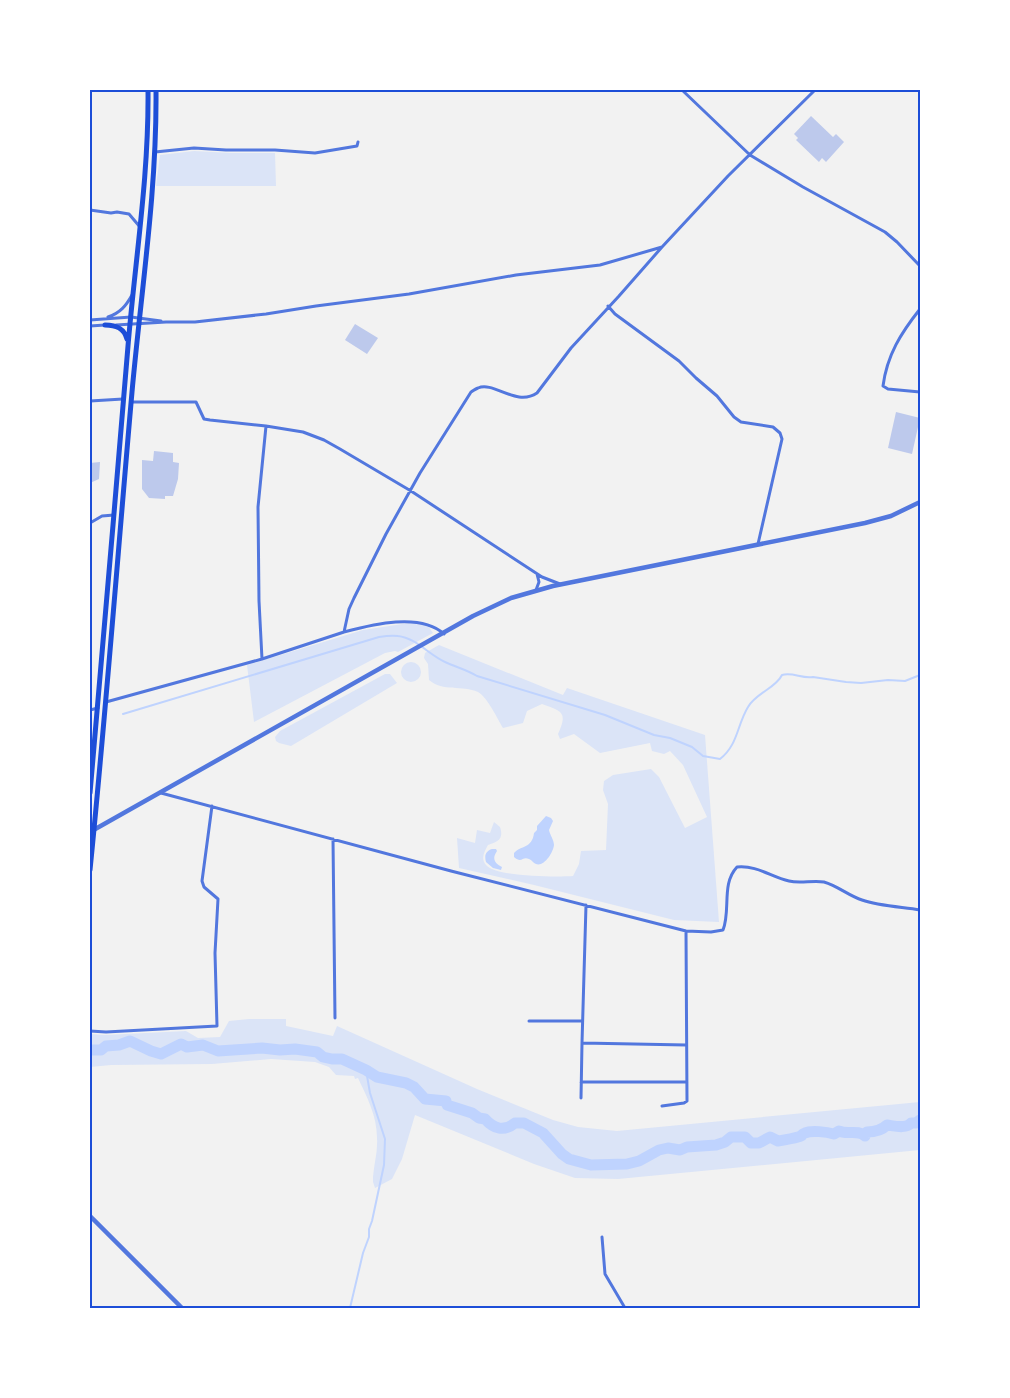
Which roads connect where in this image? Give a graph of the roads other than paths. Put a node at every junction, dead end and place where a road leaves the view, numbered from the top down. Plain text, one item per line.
1 (148, 90) edge
2 (156, 90) edge
3 (682, 90) edge
4 (815, 90) edge
5 (358, 142) dead end
6 (155, 152) junction
7 (750, 155) junction
8 (90, 210) edge
9 (140, 227) junction
10 (662, 247) junction
11 (920, 266) edge
12 (134, 292) junction
13 (608, 306) junction
14 (920, 309) edge
15 (130, 317) junction
16 (104, 318) junction
17 (90, 320) edge
18 (139, 321) junction
19 (130, 324) junction
20 (105, 325) junction
21 (90, 326) edge
22 (128, 343) junction
23 (920, 392) edge
24 (124, 398) junction
25 (90, 400) edge
26 (132, 402) junction
27 (266, 426) junction
28 (410, 491) junction
29 (920, 502) edge
30 (114, 515) junction
31 (90, 523) edge
32 (758, 545) junction
33 (537, 574) junction
34 (561, 584) junction
35 (536, 590) junction
36 (344, 632) junction
37 (444, 634) junction
38 (262, 659) junction
39 (106, 702) junction
40 (90, 710) edge
41 (98, 711) junction
42 (93, 760) junction
43 (90, 775) edge
44 (160, 792) junction
45 (90, 793) edge
46 (212, 806) junction
47 (92, 831) edge
48 (333, 839) junction
49 (90, 870) edge
50 (586, 905) junction
51 (920, 910) edge
52 (686, 931) junction
53 (335, 1018) dead end
54 (529, 1021) dead end
55 (582, 1021) junction
56 (90, 1031) edge
57 (582, 1043) junction
58 (686, 1045) junction
59 (581, 1082) junction
60 (686, 1082) junction
61 (581, 1098) dead end
62 (662, 1106) dead end
63 (90, 1216) edge
64 (602, 1237) dead end
65 (182, 1308) edge
66 (624, 1308) edge

1 - 9 main road
2 - 6 main road
3 - 7 street
4 - 7 street
5 - 6 street
6 - 18 main road
7 - 10 street
7 - 11 street
8 - 9 street
9 - 12 main road
10 - 13 street
10 - 18 street
12 - 15 main road
12 - 16 street
13 - 28 street
13 - 32 street
14 - 23 street
15 - 16 street
15 - 18 street
15 - 19 main road
16 - 17 street
18 - 19 street
18 - 26 main road
19 - 20 street
19 - 22 main road
20 - 21 street
20 - 22 main road
22 - 24 main road
24 - 25 street
24 - 30 main road
26 - 27 street
26 - 39 main road
27 - 28 street
27 - 38 street
28 - 33 street
28 - 36 street
29 - 32 street
30 - 31 street
30 - 41 main road
32 - 34 street
33 - 34 street
33 - 35 street
34 - 35 street
35 - 37 street
36 - 37 street
36 - 38 street
37 - 44 street
38 - 39 street
39 - 47 main road
40 - 41 street
41 - 42 main road
42 - 43 street
42 - 45 main road
44 - 46 street
44 - 47 street
46 - 48 street
46 - 56 street
47 - 49 main road
48 - 50 street
48 - 53 street
50 - 52 street
50 - 55 street
51 - 52 street
52 - 58 street
54 - 55 street
55 - 57 street
57 - 58 street
57 - 59 street
58 - 60 street
59 - 60 street
59 - 61 street
60 - 62 street
63 - 65 street
64 - 66 street

